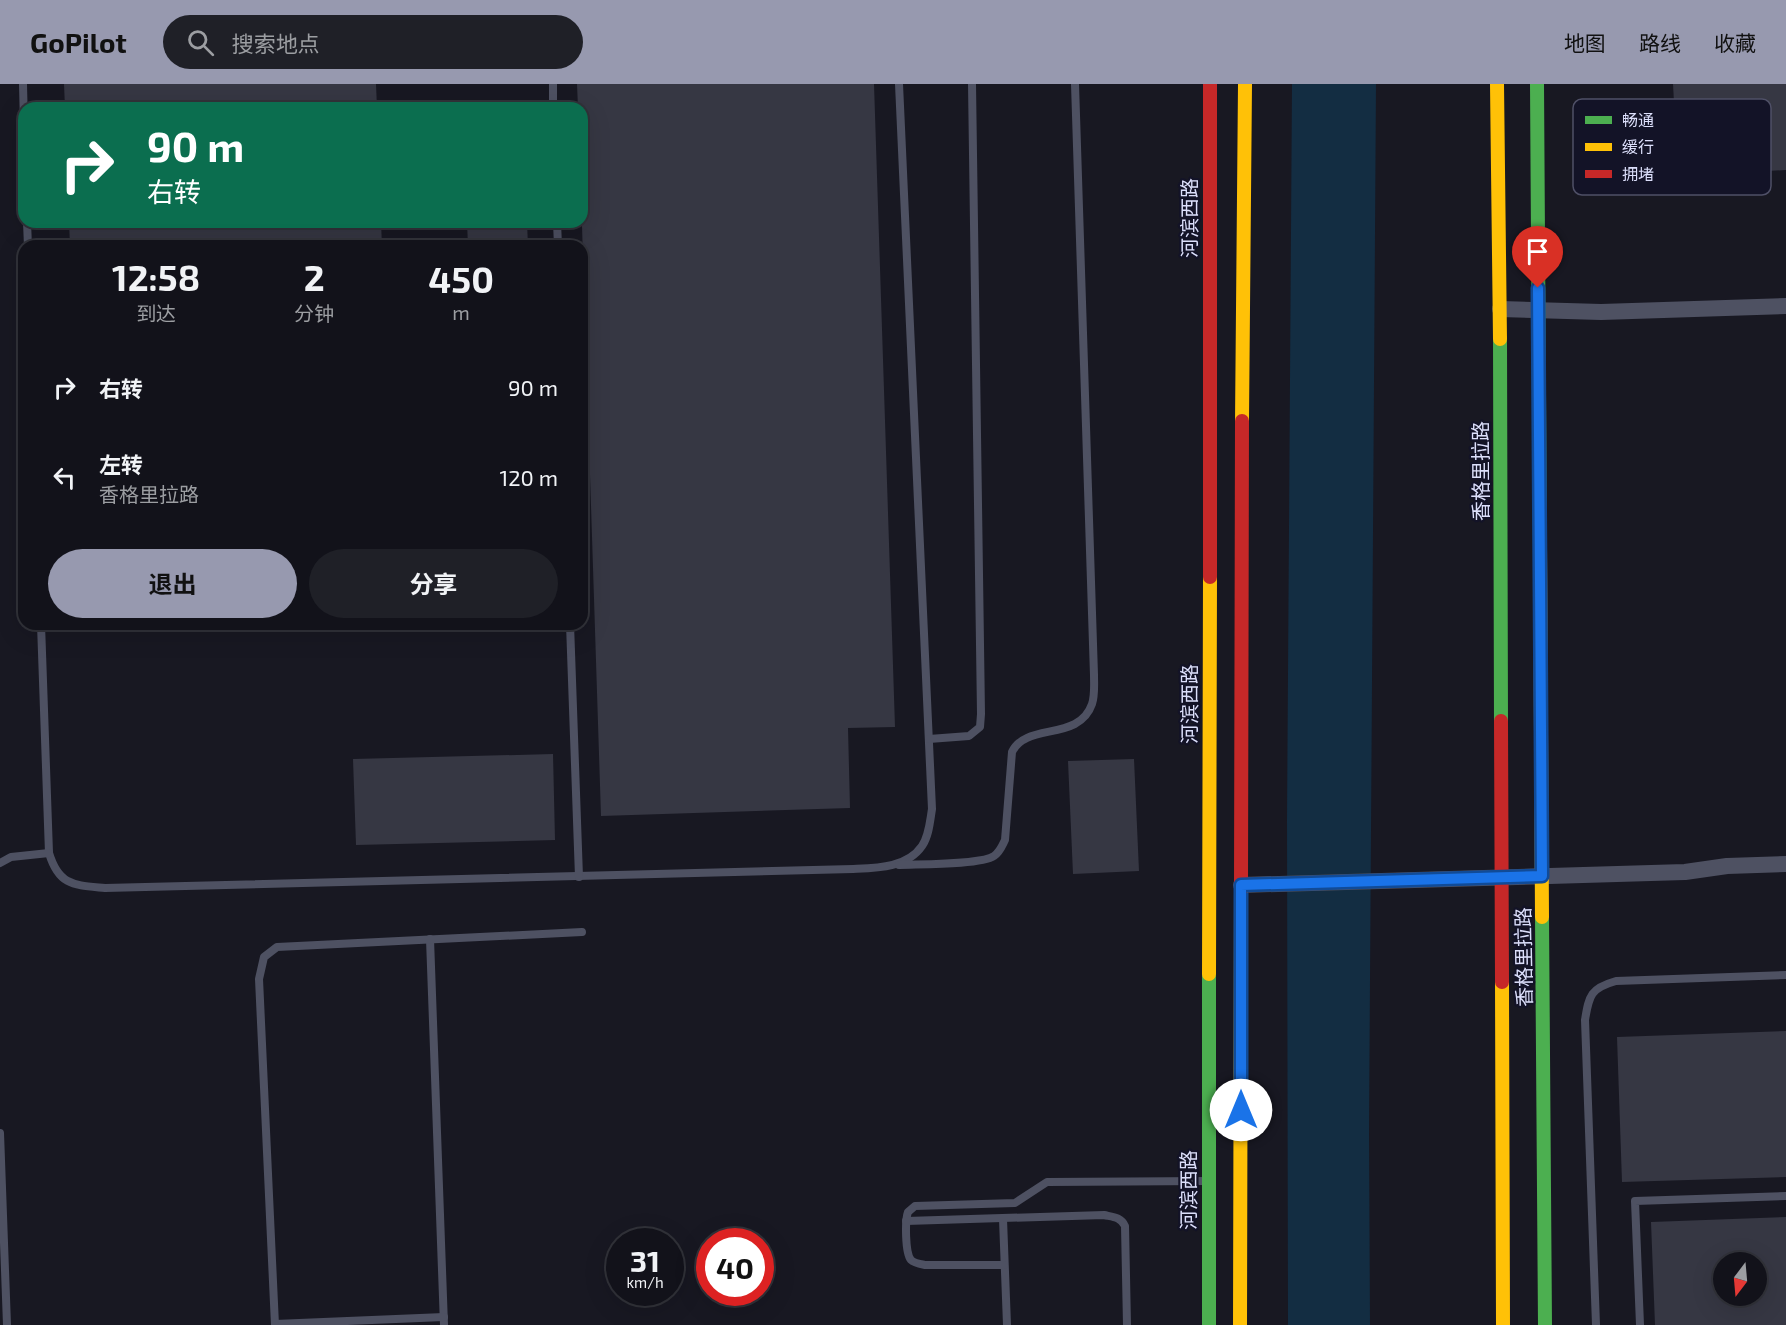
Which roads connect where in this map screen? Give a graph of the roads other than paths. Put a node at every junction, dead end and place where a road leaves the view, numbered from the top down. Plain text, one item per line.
1 (23, 84) edge
2 (553, 84) edge
3 (899, 84) edge
4 (972, 84) edge
5 (1075, 84) edge
6 (1210, 84) edge
7 (1245, 84) edge
8 (1497, 84) edge
9 (1537, 84) edge
10 (23, 102) edge
11 (553, 102) edge
12 (1786, 306) edge
13 (1500, 309) junction
14 (1538, 311) junction
15 (41, 630) edge
16 (570, 630) edge
17 (929, 739) junction
18 (49, 853) junction
19 (0, 863) edge
20 (1786, 864) edge
21 (895, 865) junction
22 (1542, 876) junction
23 (579, 877) junction
24 (1500, 877) junction
25 (1241, 885) junction
26 (582, 932) dead end
27 (430, 939) junction
28 (1786, 975) edge
29 (0, 1133) edge
30 (1209, 1181) junction
31 (1786, 1196) edge
32 (1003, 1219) junction
33 (906, 1221) junction
34 (1004, 1265) junction
35 (444, 1321) edge
36 (7, 1325) edge
37 (275, 1325) edge
38 (1007, 1325) edge
39 (1127, 1325) edge
40 (1209, 1325) edge
41 (1240, 1325) edge
42 (1503, 1325) edge
43 (1545, 1325) edge
44 (1596, 1325) edge
45 (1640, 1325) edge

1 - 10 lane
2 - 11 lane
3 - 17 lane
4 - 17 lane
5 - 21 lane
6 - 30 street, 河滨西路
7 - 25 street
8 - 13 street, 香格里拉路
9 - 14 street, 香格里拉路
12 - 14 street
13 - 14 street
13 - 24 street, 香格里拉路
14 - 22 street, 香格里拉路
15 - 18 lane
16 - 23 lane
17 - 21 lane
18 - 19 lane
18 - 23 lane
20 - 22 street
21 - 23 lane
22 - 24 street
22 - 43 street, 香格里拉路
24 - 25 street
24 - 42 street, 香格里拉路
25 - 41 street
26 - 27 lane
27 - 35 lane
27 - 37 lane
28 - 44 lane
29 - 36 lane
30 - 33 lane
30 - 40 street, 河滨西路
31 - 45 lane
32 - 33 lane
32 - 34 lane
32 - 39 lane
33 - 34 lane
34 - 38 lane
35 - 37 lane

